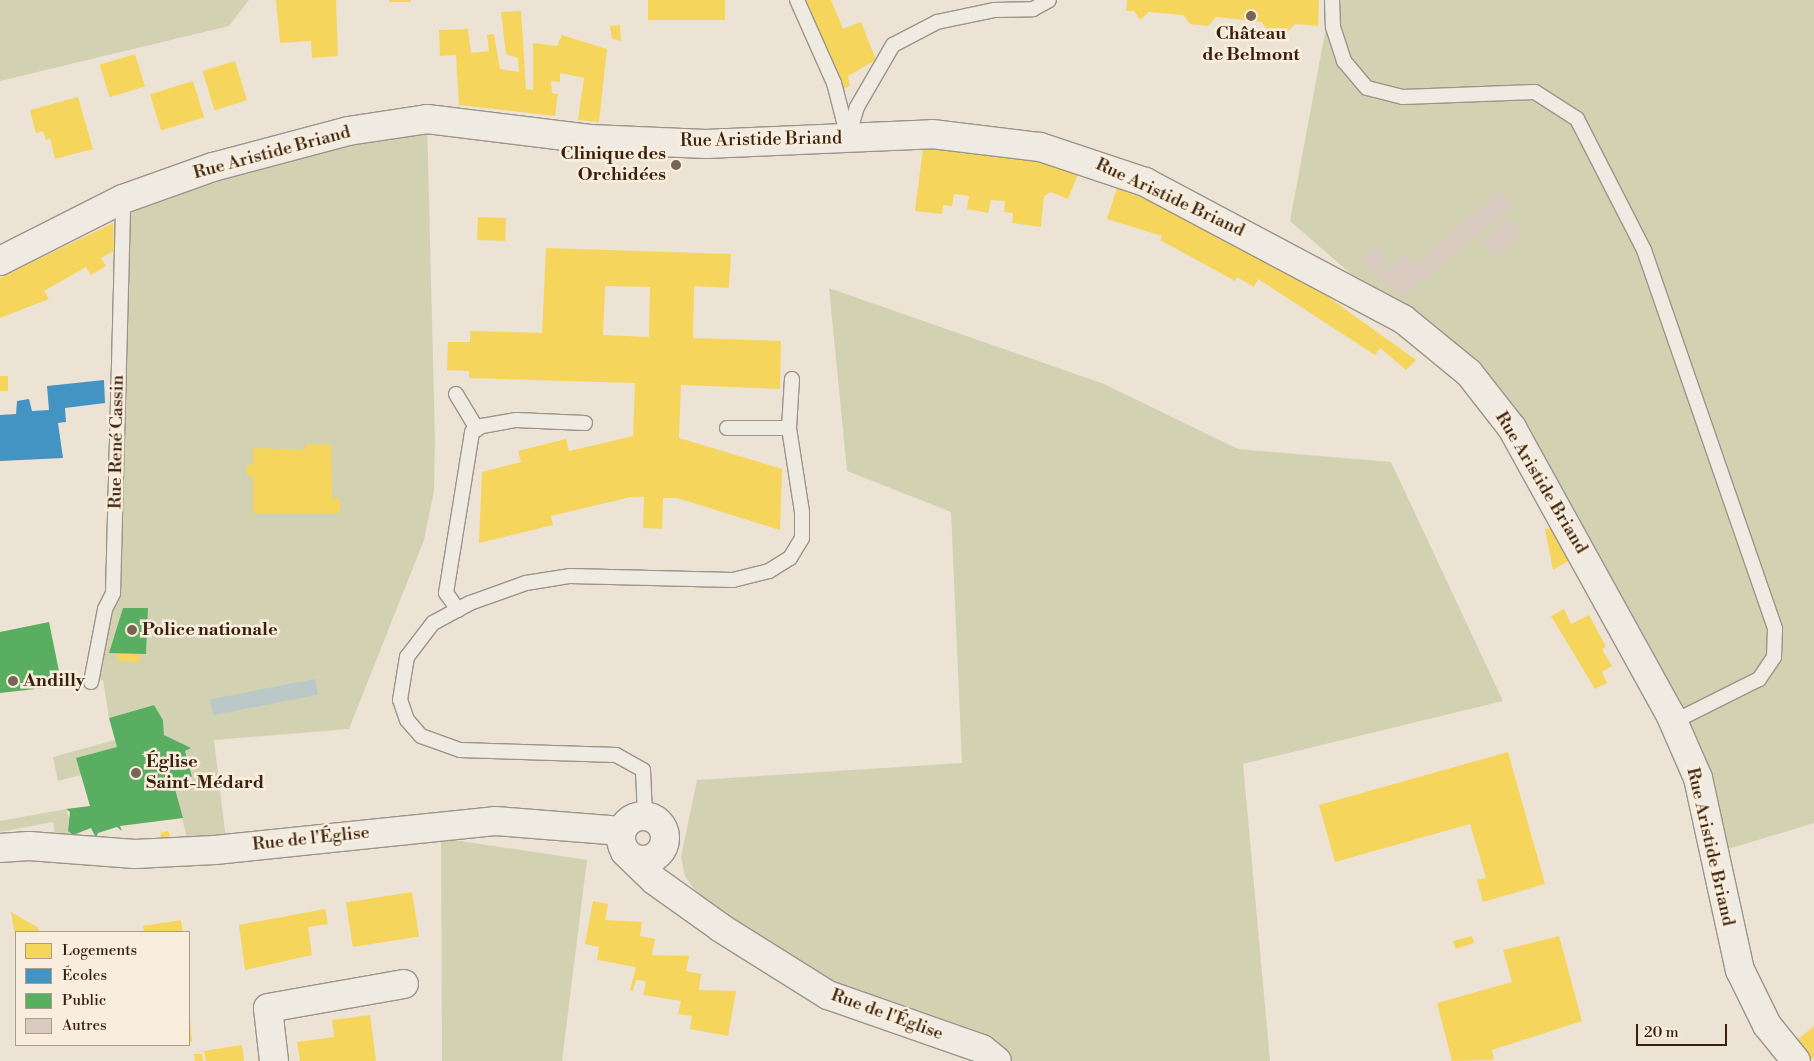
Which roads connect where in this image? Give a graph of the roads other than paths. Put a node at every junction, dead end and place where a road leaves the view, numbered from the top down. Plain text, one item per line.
1 (798, 0) edge
2 (1049, 0) edge
3 (1332, 0) edge
4 (848, 138) junction
5 (123, 199) junction
6 (0, 260) edge
7 (792, 379) dead end
8 (456, 394) dead end
9 (585, 422) dead end
10 (727, 428) dead end
11 (789, 428) junction
12 (477, 429) junction
13 (458, 610) junction
14 (91, 682) dead end
15 (1673, 722) junction
16 (645, 816) junction
17 (665, 841) junction
18 (624, 842) junction
19 (0, 848) edge
20 (680, 897) junction
21 (404, 984) dead end
22 (274, 1061) edge
23 (997, 1061) edge
24 (1796, 1061) edge

1 - 4 lane
2 - 4 lane
3 - 15 lane
4 - 5 street, Rue Aristide Briand
4 - 15 street, Rue Aristide Briand
5 - 6 street, Rue Aristide Briand
5 - 14 lane, Rue René Cassin
7 - 11 lane
8 - 12 lane
9 - 12 lane
10 - 11 lane
11 - 13 lane
12 - 13 lane
13 - 16 lane
15 - 24 street, Rue Aristide Briand
16 - 17 street
16 - 18 street
17 - 18 street
17 - 20 street
18 - 19 street, Rue de l'Église
18 - 20 street, Rue de l'Église
20 - 23 street, Rue de l'Église
21 - 22 street

